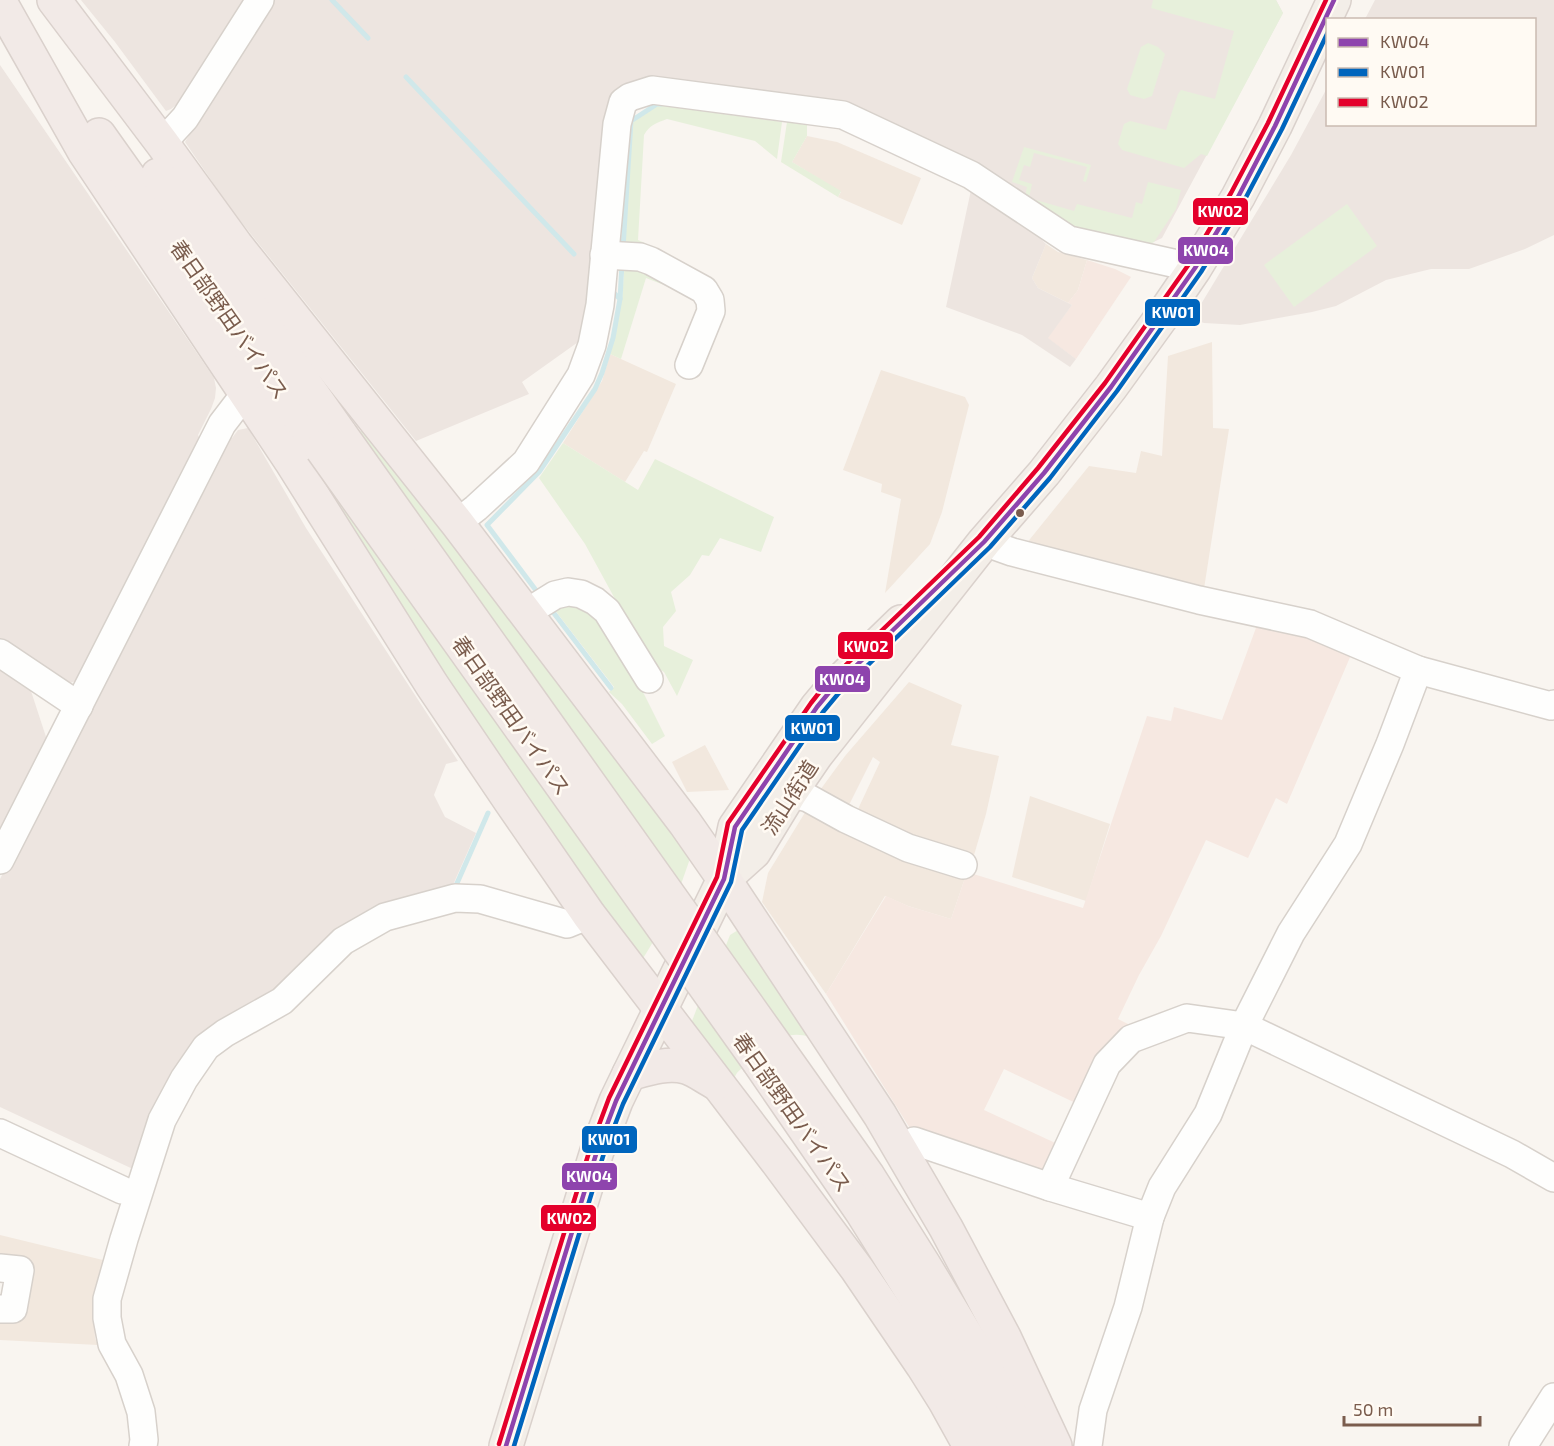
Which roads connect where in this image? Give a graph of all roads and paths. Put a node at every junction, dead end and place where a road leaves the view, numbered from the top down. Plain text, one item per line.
1 (33, 0) edge
2 (54, 0) edge
3 (260, 0) edge
4 (2, 1) edge
5 (1326, 2) edge
6 (162, 143) junction
7 (604, 255) junction
8 (1195, 268) junction
9 (689, 365) dead end
10 (245, 394) junction
11 (332, 442) junction
12 (457, 523) junction
13 (984, 542) junction
14 (526, 613) junction
15 (0, 653) edge
16 (1418, 670) junction
17 (649, 679) dead end
18 (1554, 704) edge
19 (79, 706) junction
20 (790, 793) junction
21 (0, 860) edge
22 (963, 865) dead end
23 (724, 879) junction
24 (589, 915) junction
25 (660, 1009) junction
26 (1244, 1026) junction
27 (769, 1056) junction
28 (629, 1074) junction
29 (717, 1084) junction
30 (0, 1133) edge
31 (901, 1150) junction
32 (1554, 1178) edge
33 (1050, 1187) junction
34 (122, 1190) dead end
35 (1150, 1216) junction
36 (0, 1268) edge
37 (0, 1308) edge
38 (1554, 1397) edge
39 (143, 1446) edge
40 (506, 1446) edge
41 (970, 1446) edge
42 (997, 1446) edge
43 (1028, 1446) edge
44 (1055, 1446) edge
45 (1088, 1446) edge
46 (1523, 1446) edge

1 - 11 highway, 春日部野田バイパス
2 - 6 highway
3 - 6 street
4 - 10 highway
4 - 11 highway, 春日部野田バイパス
5 - 8 main road, 流山街道
6 - 12 highway
7 - 8 street
7 - 9 street
7 - 12 street
8 - 13 main road, 流山街道
10 - 19 street
10 - 24 highway
11 - 27 highway, 春日部野田バイパス, bridge
12 - 14 highway
13 - 16 street
13 - 20 main road, 流山街道
13 - 23 main road, 流山街道
14 - 17 street
14 - 23 highway
15 - 19 street
16 - 18 street
16 - 26 street
19 - 21 street
20 - 22 street
20 - 23 main road, 流山街道
23 - 25 main road, 流山街道
23 - 31 highway
24 - 25 highway
24 - 39 street
25 - 28 main road, 流山街道
25 - 29 highway
26 - 32 street
26 - 33 street
26 - 35 street
27 - 42 highway, 春日部野田バイパス
27 - 43 highway, 春日部野田バイパス
28 - 29 highway
28 - 40 main road, 流山街道
29 - 41 highway
30 - 34 street
31 - 33 street
31 - 44 highway
33 - 35 street
35 - 45 street
36 - 37 street
38 - 46 street

